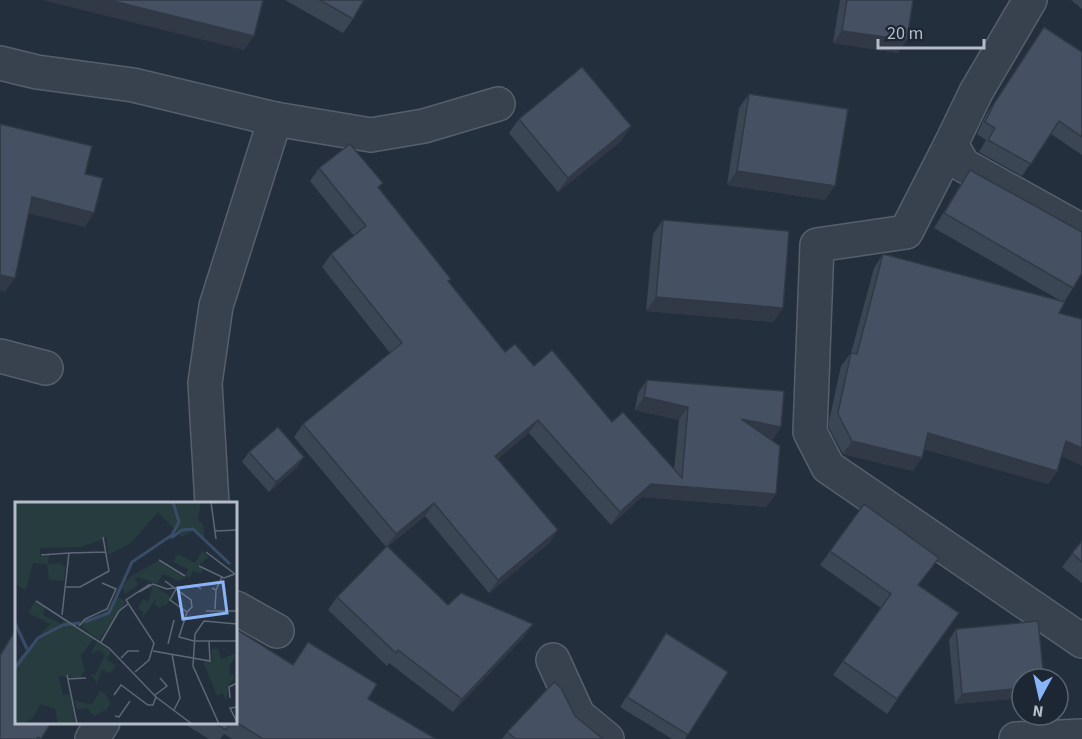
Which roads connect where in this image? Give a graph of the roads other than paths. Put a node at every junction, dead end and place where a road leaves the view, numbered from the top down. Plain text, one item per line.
1 (1030, 0) edge
2 (0, 63) edge
3 (498, 104) dead end
4 (276, 119) junction
5 (951, 144) junction
6 (1082, 231) edge
7 (0, 356) edge
8 (46, 368) dead end
9 (212, 502) edge
10 (237, 609) edge
11 (277, 631) dead end
12 (1082, 641) edge
13 (553, 660) dead end
14 (102, 724) edge
15 (1082, 736) edge
16 (92, 739) edge
17 (607, 739) edge
18 (1016, 739) edge

1 - 5 street
2 - 4 street
3 - 4 street
4 - 9 street
5 - 6 street
5 - 12 street
7 - 8 street
10 - 11 street
13 - 17 street
14 - 16 street
15 - 18 street

